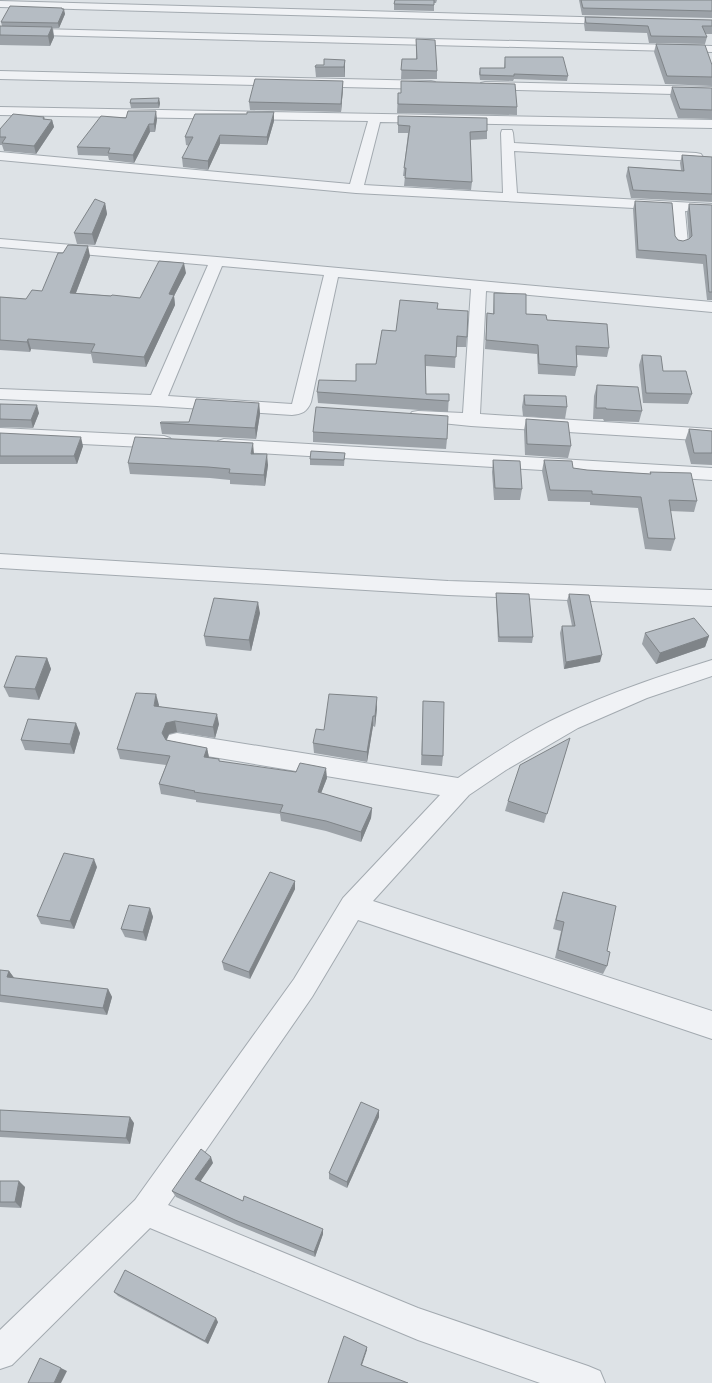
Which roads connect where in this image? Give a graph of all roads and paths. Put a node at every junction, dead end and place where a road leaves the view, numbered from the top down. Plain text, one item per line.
1 (0, 4) edge
2 (624, 21) edge
3 (0, 31) edge
4 (712, 49) edge
5 (0, 75) edge
6 (443, 85) edge
7 (475, 86) edge
8 (712, 91) edge
9 (0, 111) edge
10 (375, 118) junction
11 (506, 121) junction
12 (712, 124) edge
13 (508, 147) junction
14 (0, 156) edge
15 (696, 157) edge
16 (356, 189) junction
17 (510, 198) junction
18 (678, 206) junction
19 (712, 208) edge
20 (0, 243) edge
21 (681, 244) edge
22 (217, 261) junction
23 (332, 272) junction
24 (479, 286) junction
25 (712, 308) edge
26 (0, 394) edge
27 (157, 401) junction
28 (400, 415) edge
29 (471, 420) junction
30 (0, 434) edge
31 (712, 435) edge
32 (180, 442) edge
33 (211, 444) edge
34 (712, 474) edge
35 (0, 561) edge
36 (712, 598) edge
37 (712, 668) edge
38 (178, 742) edge
39 (461, 788) junction
40 (352, 906) junction
41 (712, 1025) edge
42 (146, 1211) junction
43 (0, 1353) edge
44 (588, 1383) edge

1 - 2 street
3 - 4 street
5 - 6 street
7 - 8 street
9 - 10 street
10 - 11 street
10 - 16 street
11 - 12 street
11 - 13 street
13 - 15 street
13 - 17 street
14 - 16 street
16 - 17 street
17 - 18 street
18 - 19 street
18 - 21 street
20 - 22 street
22 - 23 street
22 - 27 street
23 - 24 street
23 - 27 street
24 - 25 street
24 - 29 street
26 - 27 street
28 - 29 street
29 - 31 street
30 - 32 street
33 - 34 street
35 - 36 street
37 - 39 street
38 - 39 street
39 - 40 street
40 - 41 street
40 - 42 street
42 - 43 street
42 - 44 street

